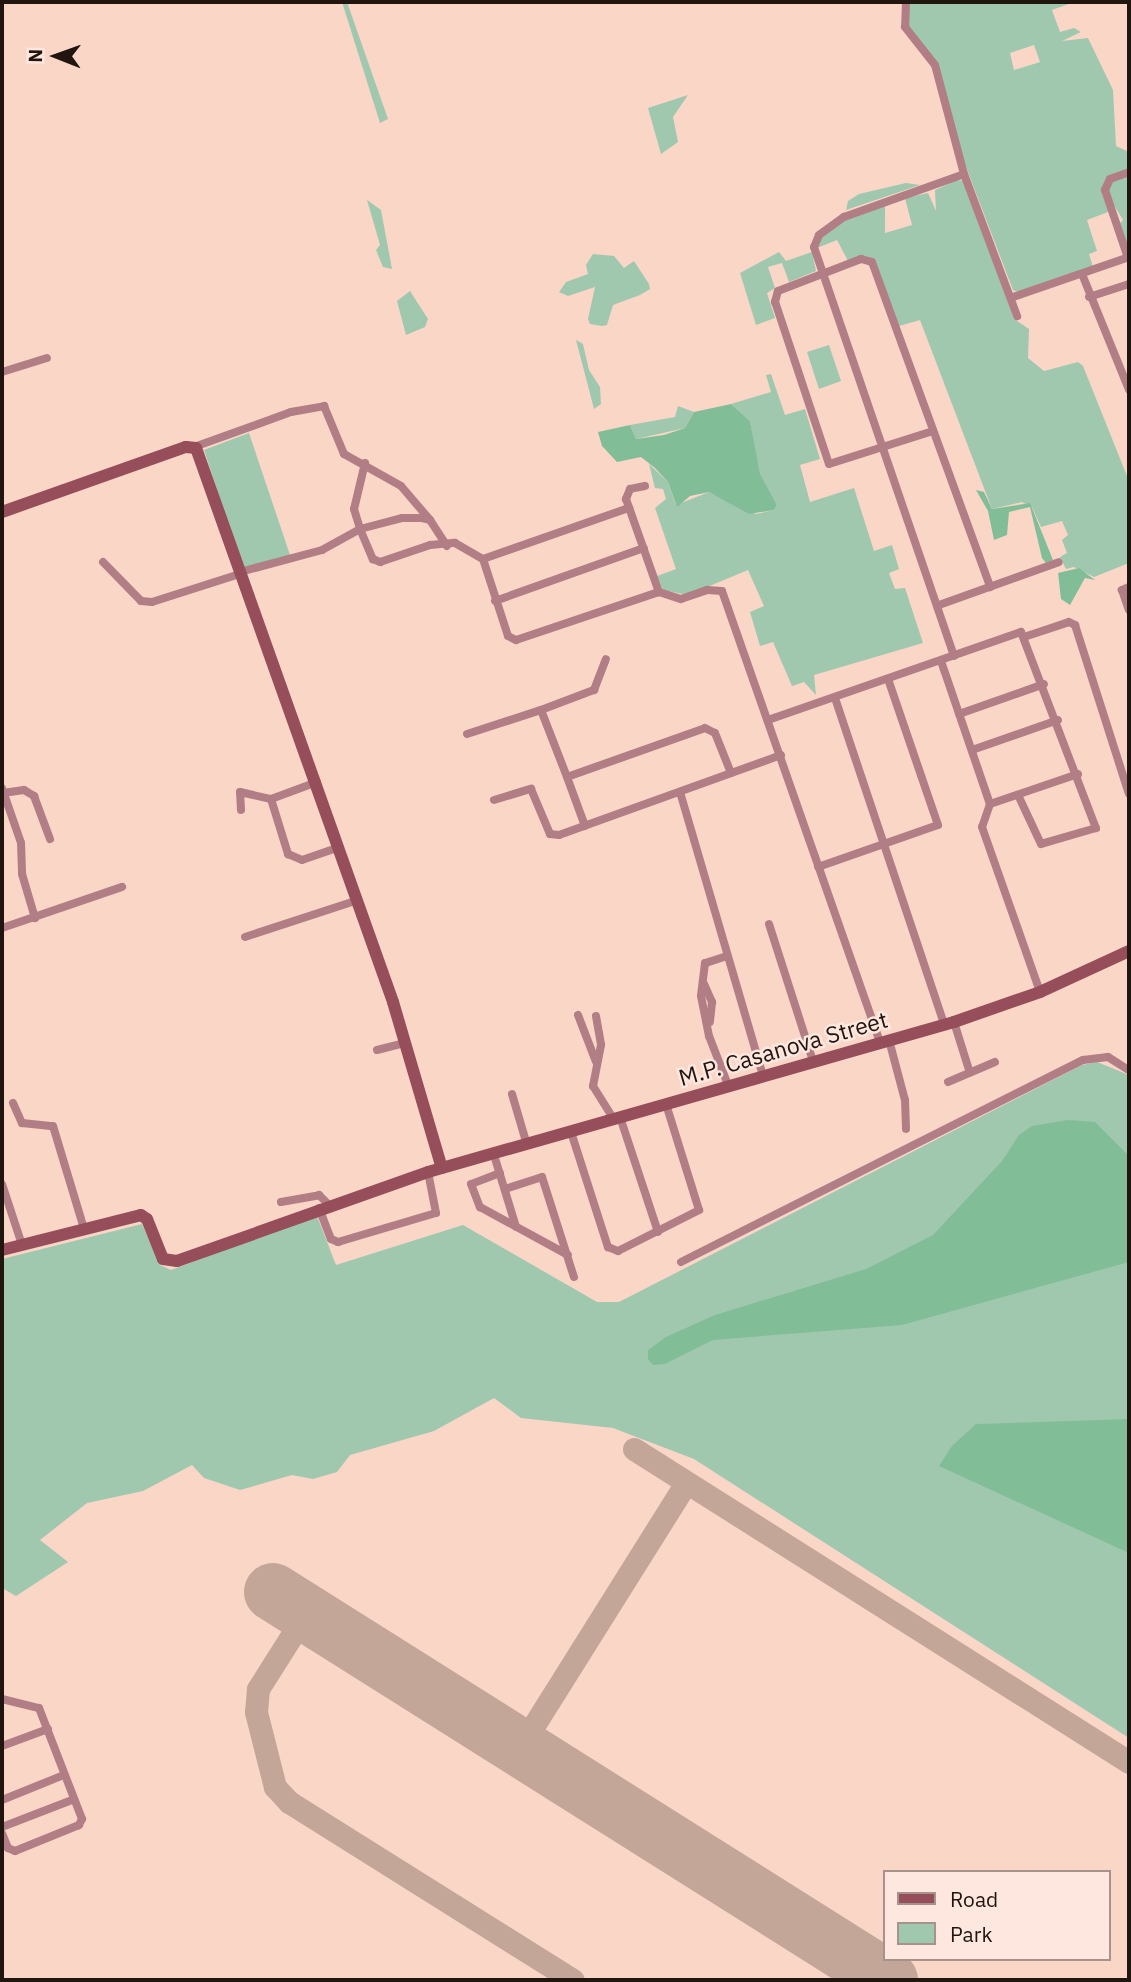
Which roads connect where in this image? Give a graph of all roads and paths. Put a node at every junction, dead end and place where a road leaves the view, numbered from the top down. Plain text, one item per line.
1 (906, 2) edge
2 (1129, 172) edge
3 (964, 174) junction
4 (1128, 258) edge
5 (1082, 274) junction
6 (822, 275) junction
7 (1129, 284) edge
8 (1013, 297) junction
9 (1089, 297) junction
10 (1017, 316) dead end
11 (47, 358) dead end
12 (2, 372) edge
13 (1129, 387) edge
14 (933, 431) junction
15 (194, 446) junction
16 (883, 449) junction
17 (365, 463) junction
18 (645, 486) dead end
19 (629, 508) junction
20 (2, 512) edge
21 (430, 520) junction
22 (360, 528) junction
23 (447, 546) junction
24 (644, 548) junction
25 (483, 559) junction
26 (103, 562) dead end
27 (1059, 562) dead end
28 (240, 573) junction
29 (990, 587) junction
30 (1129, 587) edge
31 (659, 592) junction
32 (495, 600) junction
33 (939, 605) junction
34 (1129, 610) edge
35 (1027, 636) junction
36 (954, 656) junction
37 (606, 659) dead end
38 (941, 661) junction
39 (887, 679) junction
40 (1044, 684) junction
41 (835, 698) junction
42 (541, 710) junction
43 (959, 713) junction
44 (768, 720) junction
45 (1058, 720) junction
46 (467, 734) dead end
47 (972, 750) junction
48 (781, 755) junction
49 (730, 773) junction
50 (1078, 774) junction
51 (567, 777) junction
52 (317, 782) junction
53 (680, 792) junction
54 (3, 794) edge
55 (1129, 794) edge
56 (1018, 795) junction
57 (271, 799) junction
58 (494, 800) dead end
59 (990, 804) junction
60 (241, 810) dead end
61 (585, 827) junction
62 (50, 839) dead end
63 (884, 844) junction
64 (339, 847) junction
65 (818, 867) junction
66 (122, 887) dead end
67 (358, 900) junction
68 (35, 918) junction
69 (769, 924) dead end
70 (2, 928) edge
71 (245, 937) dead end
72 (1129, 951) edge
73 (727, 956) junction
74 (1040, 992) junction
75 (578, 1015) dead end
76 (596, 1016) dead end
77 (949, 1023) junction
78 (884, 1041) junction
79 (406, 1043) junction
80 (377, 1050) dead end
81 (813, 1061) junction
82 (596, 1062) junction
83 (995, 1062) dead end
84 (1129, 1070) edge
85 (970, 1073) junction
86 (763, 1075) junction
87 (948, 1082) dead end
88 (728, 1085) junction
89 (512, 1094) dead end
90 (13, 1103) dead end
91 (666, 1104) junction
92 (617, 1118) junction
93 (906, 1129) dead end
94 (571, 1132) junction
95 (527, 1145) junction
96 (494, 1155) junction
97 (442, 1168) junction
98 (428, 1172) junction
99 (500, 1173) junction
100 (2, 1184) edge
101 (505, 1189) junction
102 (281, 1202) dead end
103 (324, 1206) junction
104 (516, 1227) junction
105 (84, 1229) junction
106 (658, 1232) junction
107 (22, 1245) junction
108 (2, 1250) edge
109 (568, 1255) junction
110 (681, 1262) dead end
111 (574, 1277) dead end
112 (2, 1699) edge
113 (48, 1728) junction
114 (2, 1746) edge
115 (64, 1775) junction
116 (2, 1800) edge
117 (72, 1800) junction
118 (2, 1830) edge
119 (4, 1846) edge

1 - 3 street
2 - 4 street
3 - 6 street
3 - 8 street
4 - 5 street
5 - 8 street
5 - 9 street
6 - 14 street
6 - 16 street
6 - 16 street
7 - 9 street
8 - 10 street
9 - 13 street
11 - 12 street
14 - 16 street
14 - 29 street
15 - 17 street
15 - 20 street
15 - 28 street
16 - 33 street
17 - 21 street
17 - 22 street
18 - 19 street
19 - 24 street
19 - 25 street
21 - 22 street
21 - 23 street
22 - 23 street
22 - 28 street
23 - 25 street
24 - 31 street
24 - 32 street
25 - 32 street
26 - 28 street
27 - 29 street
28 - 52 street
29 - 33 street
30 - 34 street
31 - 32 street
31 - 44 street
33 - 36 street
35 - 36 street
35 - 40 street
35 - 55 street
36 - 38 street
37 - 42 street
38 - 39 street
38 - 43 street
39 - 41 street
39 - 63 street
40 - 43 street
40 - 45 street
41 - 44 street
41 - 63 street
42 - 46 street
42 - 51 street
43 - 47 street
44 - 48 street
45 - 47 street
45 - 50 street
47 - 59 street
48 - 49 street
48 - 65 street
49 - 51 street
49 - 53 street
50 - 56 street
50 - 56 street
51 - 61 street
52 - 57 street
52 - 64 street
53 - 61 street
53 - 73 street
54 - 62 street
54 - 68 street
56 - 59 street
57 - 60 street
57 - 64 street
58 - 61 street
59 - 74 street
63 - 65 street
63 - 77 street
64 - 67 street
65 - 78 street
66 - 68 street
67 - 71 street
67 - 79 street
68 - 70 street
69 - 81 street
72 - 74 street, M.P. Casanova Street
73 - 86 street
73 - 88 street
74 - 77 street, M.P. Casanova Street
75 - 82 street
76 - 82 street
77 - 78 street, M.P. Casanova Street
77 - 85 street
78 - 81 street, M.P. Casanova Street
78 - 93 street
79 - 80 street
79 - 97 street
81 - 86 street, M.P. Casanova Street
82 - 92 street
83 - 85 street
84 - 110 street
85 - 87 street
86 - 88 street, M.P. Casanova Street
88 - 91 street, M.P. Casanova Street
89 - 95 street
90 - 105 street
91 - 92 street, M.P. Casanova Street
91 - 106 street
92 - 94 street, M.P. Casanova Street
92 - 106 street
94 - 95 street, M.P. Casanova Street
94 - 106 street
95 - 96 street, M.P. Casanova Street
96 - 97 street, M.P. Casanova Street
96 - 99 street
97 - 98 street, M.P. Casanova Street
98 - 103 street, M.P. Casanova Street
98 - 103 street
99 - 101 street
99 - 104 street
100 - 107 street
101 - 104 street
101 - 109 street
102 - 103 street
103 - 105 street, M.P. Casanova Street
104 - 109 street
105 - 107 street
107 - 108 street
109 - 111 street
112 - 113 street
113 - 114 street
113 - 115 street
115 - 116 street
115 - 117 street
117 - 118 street
117 - 119 street
118 - 119 street

